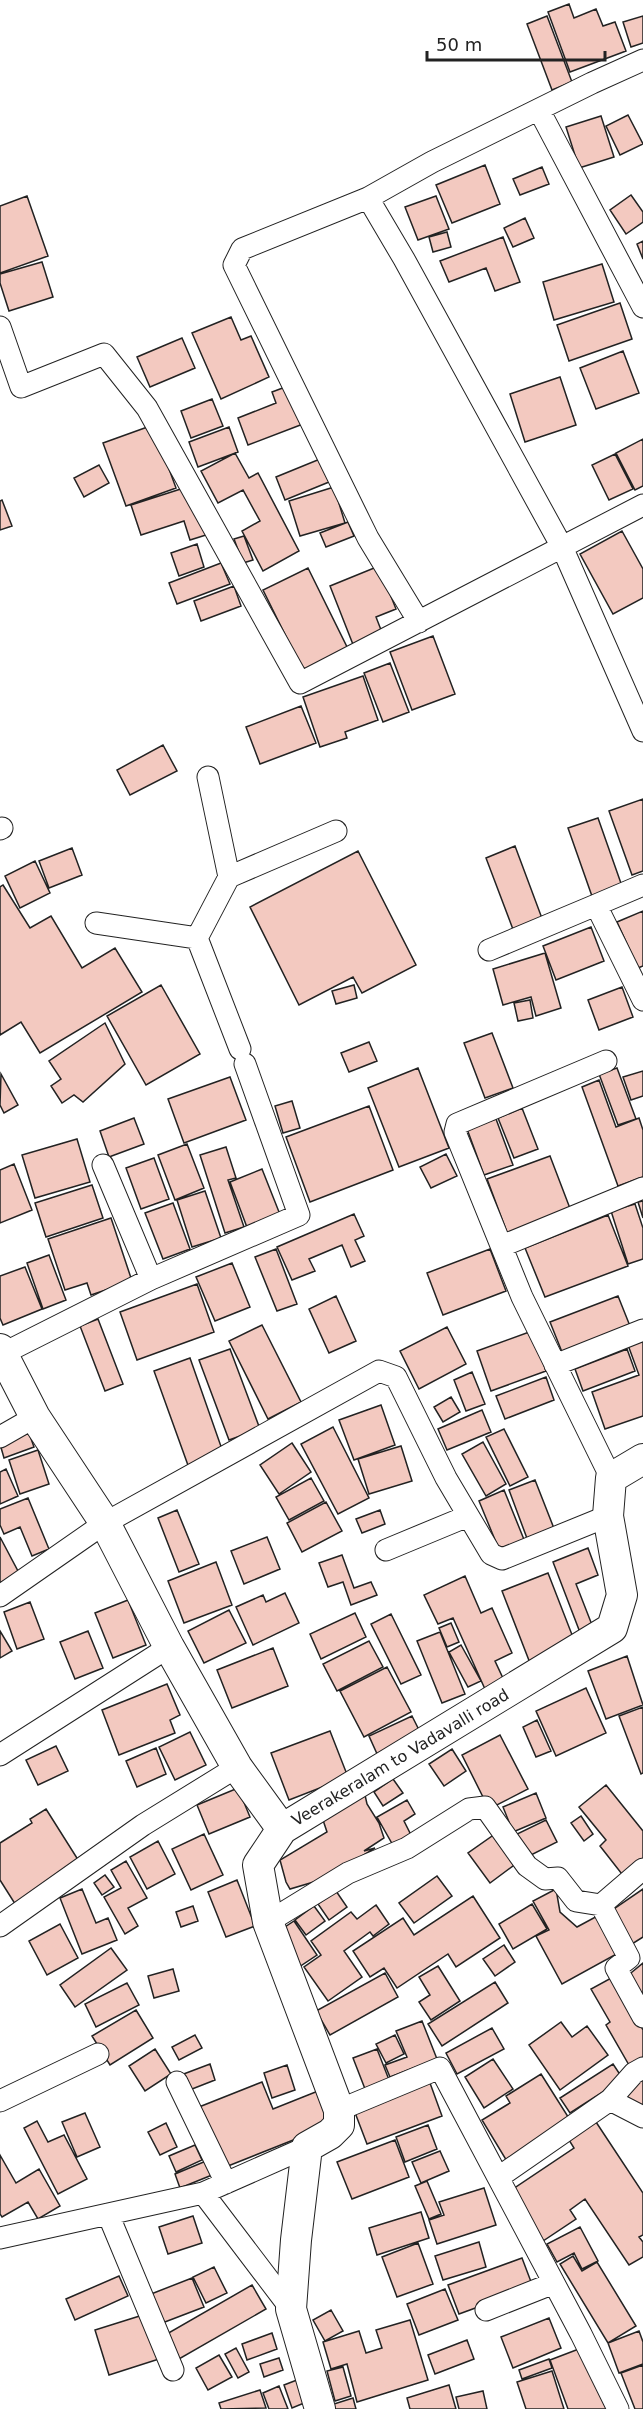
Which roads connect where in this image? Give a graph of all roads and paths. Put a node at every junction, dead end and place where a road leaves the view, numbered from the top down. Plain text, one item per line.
1 (643, 60) edge
2 (539, 110) junction
3 (368, 198) junction
4 (643, 307) edge
5 (0, 327) edge
6 (643, 505) edge
7 (562, 547) junction
8 (418, 621) junction
9 (643, 731) edge
10 (208, 777) dead end
11 (336, 831) dead end
12 (229, 877) junction
13 (643, 885) edge
14 (596, 905) junction
15 (96, 924) dead end
16 (197, 938) junction
17 (489, 950) dead end
18 (643, 1000) edge
19 (606, 1061) dead end
20 (103, 1164) dead end
21 (643, 1188) edge
22 (502, 1246) junction
23 (151, 1279) junction
24 (643, 1330) edge
25 (1, 1352) edge
26 (555, 1365) junction
27 (35, 1417) junction
28 (0, 1437) edge
29 (643, 1459) edge
30 (611, 1478) junction
31 (468, 1515) junction
32 (608, 1516) junction
33 (105, 1523) junction
34 (386, 1550) dead end
35 (0, 1596) edge
36 (169, 1647) junction
37 (0, 1755) edge
38 (237, 1767) junction
39 (282, 1828) junction
40 (643, 1869) edge
41 (601, 1905) junction
42 (268, 1923) junction
43 (0, 1926) edge
44 (643, 2018) edge
45 (98, 2054) dead end
46 (643, 2068) edge
47 (177, 2082) dead end
48 (610, 2100) junction
49 (0, 2101) edge
50 (339, 2110) junction
51 (643, 2117) edge
52 (307, 2147) junction
53 (499, 2177) junction
54 (226, 2183) junction
55 (203, 2193) junction
56 (108, 2214) junction
57 (2, 2234) edge
58 (554, 2283) junction
59 (291, 2309) junction
60 (486, 2310) dead end
61 (173, 2370) dead end
62 (320, 2409) edge
63 (618, 2409) edge

1 - 2 street
2 - 3 street
2 - 4 street
3 - 7 street
3 - 8 street
5 - 8 street
6 - 7 street
7 - 8 street
7 - 9 street
10 - 12 street
11 - 12 street
12 - 16 street
13 - 14 street
14 - 17 street
14 - 18 street
15 - 16 street
16 - 23 street
19 - 22 street
20 - 23 street
21 - 22 street
22 - 26 street
23 - 25 street
24 - 26 street
25 - 27 street
26 - 30 street
27 - 28 street
27 - 33 street
29 - 30 street
30 - 32 street, Veerakeralam to Vadavalli road
31 - 32 street
31 - 33 street
31 - 34 street
32 - 39 street, Veerakeralam to Vadavalli road
33 - 35 street
33 - 36 street
36 - 37 street
36 - 38 street
38 - 39 street
38 - 43 street
39 - 42 street, Veerakeralam to Vadavalli road
40 - 41 street
41 - 42 street
41 - 44 street
42 - 50 street, Veerakeralam to Vadavalli road
45 - 49 street
46 - 48 street
47 - 54 street
48 - 51 street
48 - 53 street
50 - 52 street
50 - 53 street
52 - 54 street
52 - 59 street
53 - 58 street
54 - 55 street
55 - 56 street
55 - 59 street
56 - 57 street
56 - 61 street
58 - 60 street
58 - 63 street
59 - 62 street

